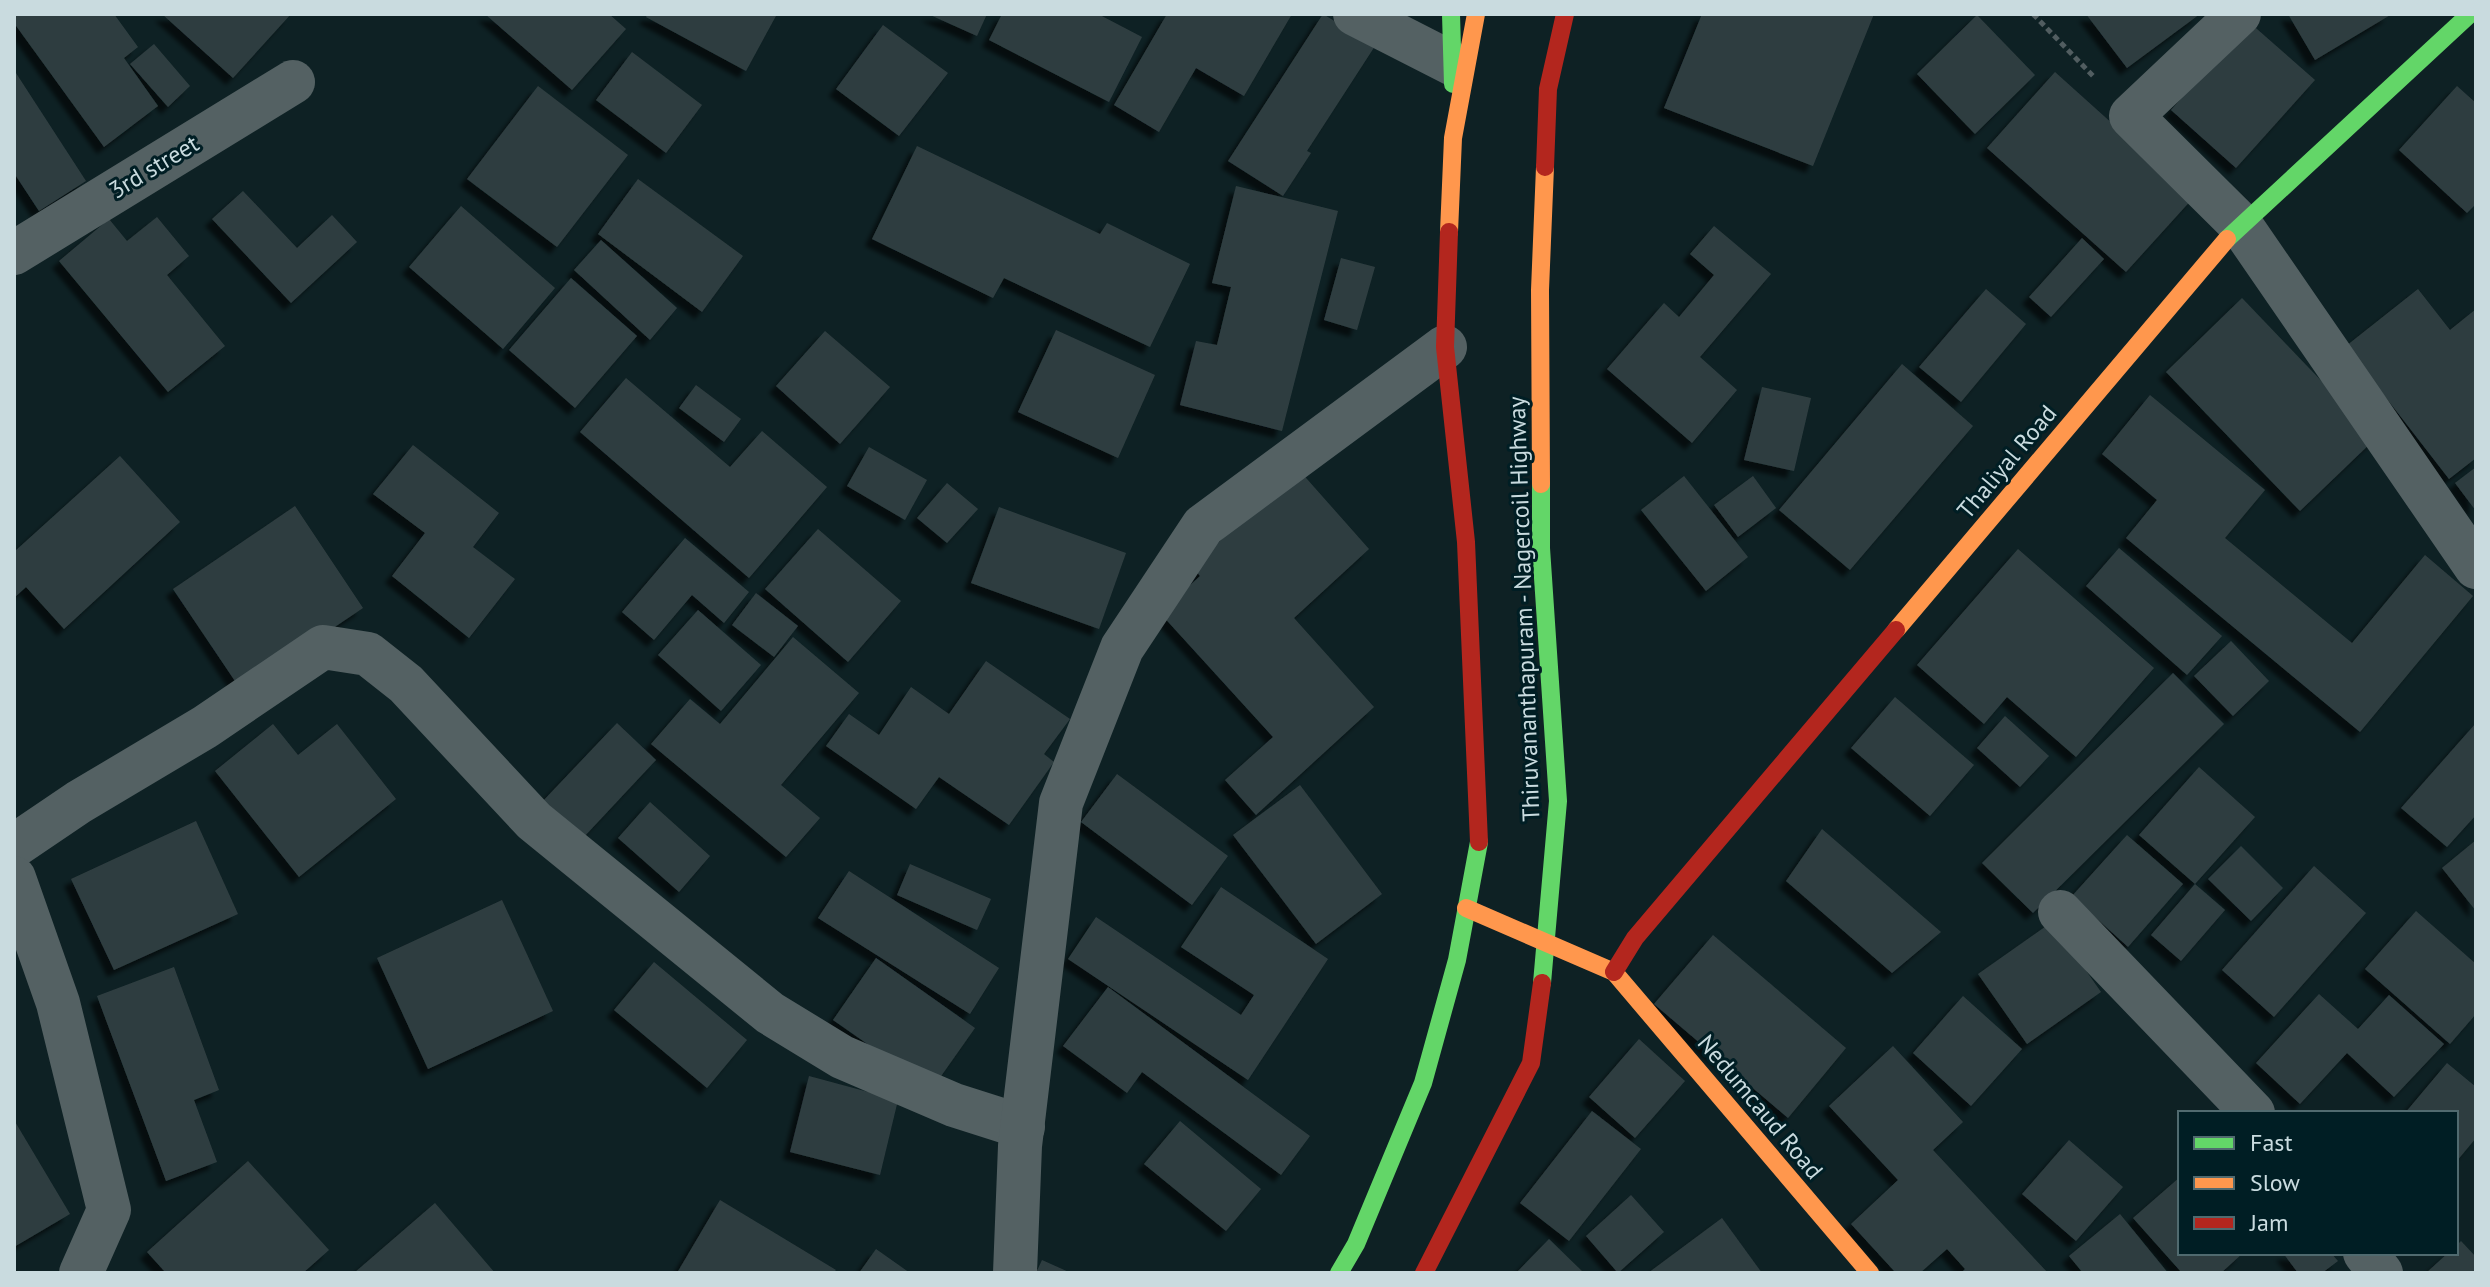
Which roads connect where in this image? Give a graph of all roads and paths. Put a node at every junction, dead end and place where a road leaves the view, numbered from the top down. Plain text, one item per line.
1 (1355, 14) edge
2 (1451, 14) edge
3 (1476, 14) edge
4 (1565, 14) edge
5 (2033, 14) edge
6 (2239, 14) edge
7 (2470, 14) edge
8 (1453, 64) junction
9 (293, 82) dead end
10 (2131, 116) junction
11 (1453, 138) junction
12 (2240, 224) junction
13 (14, 253) edge
14 (1445, 347) junction
15 (2476, 567) edge
16 (14, 846) edge
17 (14, 878) edge
18 (1466, 908) junction
19 (2060, 912) dead end
20 (1548, 941) junction
21 (1614, 972) junction
22 (2251, 1111) edge
23 (1023, 1127) junction
24 (2367, 1255) edge
25 (81, 1273) edge
26 (1015, 1273) edge
27 (1339, 1273) edge
28 (1424, 1273) edge
29 (1870, 1273) edge
30 (2381, 1273) edge

1 - 8 street
2 - 8 main road
3 - 11 main road
4 - 20 main road, Thiruvananthapuram - Nagercoil Highway
5 - 10 path
6 - 10 street
7 - 12 main road, Thaliyal Road
8 - 11 main road
9 - 13 street, 3rd street
10 - 12 street
11 - 14 main road
12 - 15 street
12 - 21 main road, Thaliyal Road
14 - 18 main road
14 - 23 street
16 - 23 street
17 - 25 street
18 - 20 main road
18 - 27 main road
19 - 22 street
20 - 21 main road
20 - 28 main road, Thiruvananthapuram - Nagercoil Highway
21 - 29 main road, Nedumcaud Road
23 - 26 street
24 - 30 street

